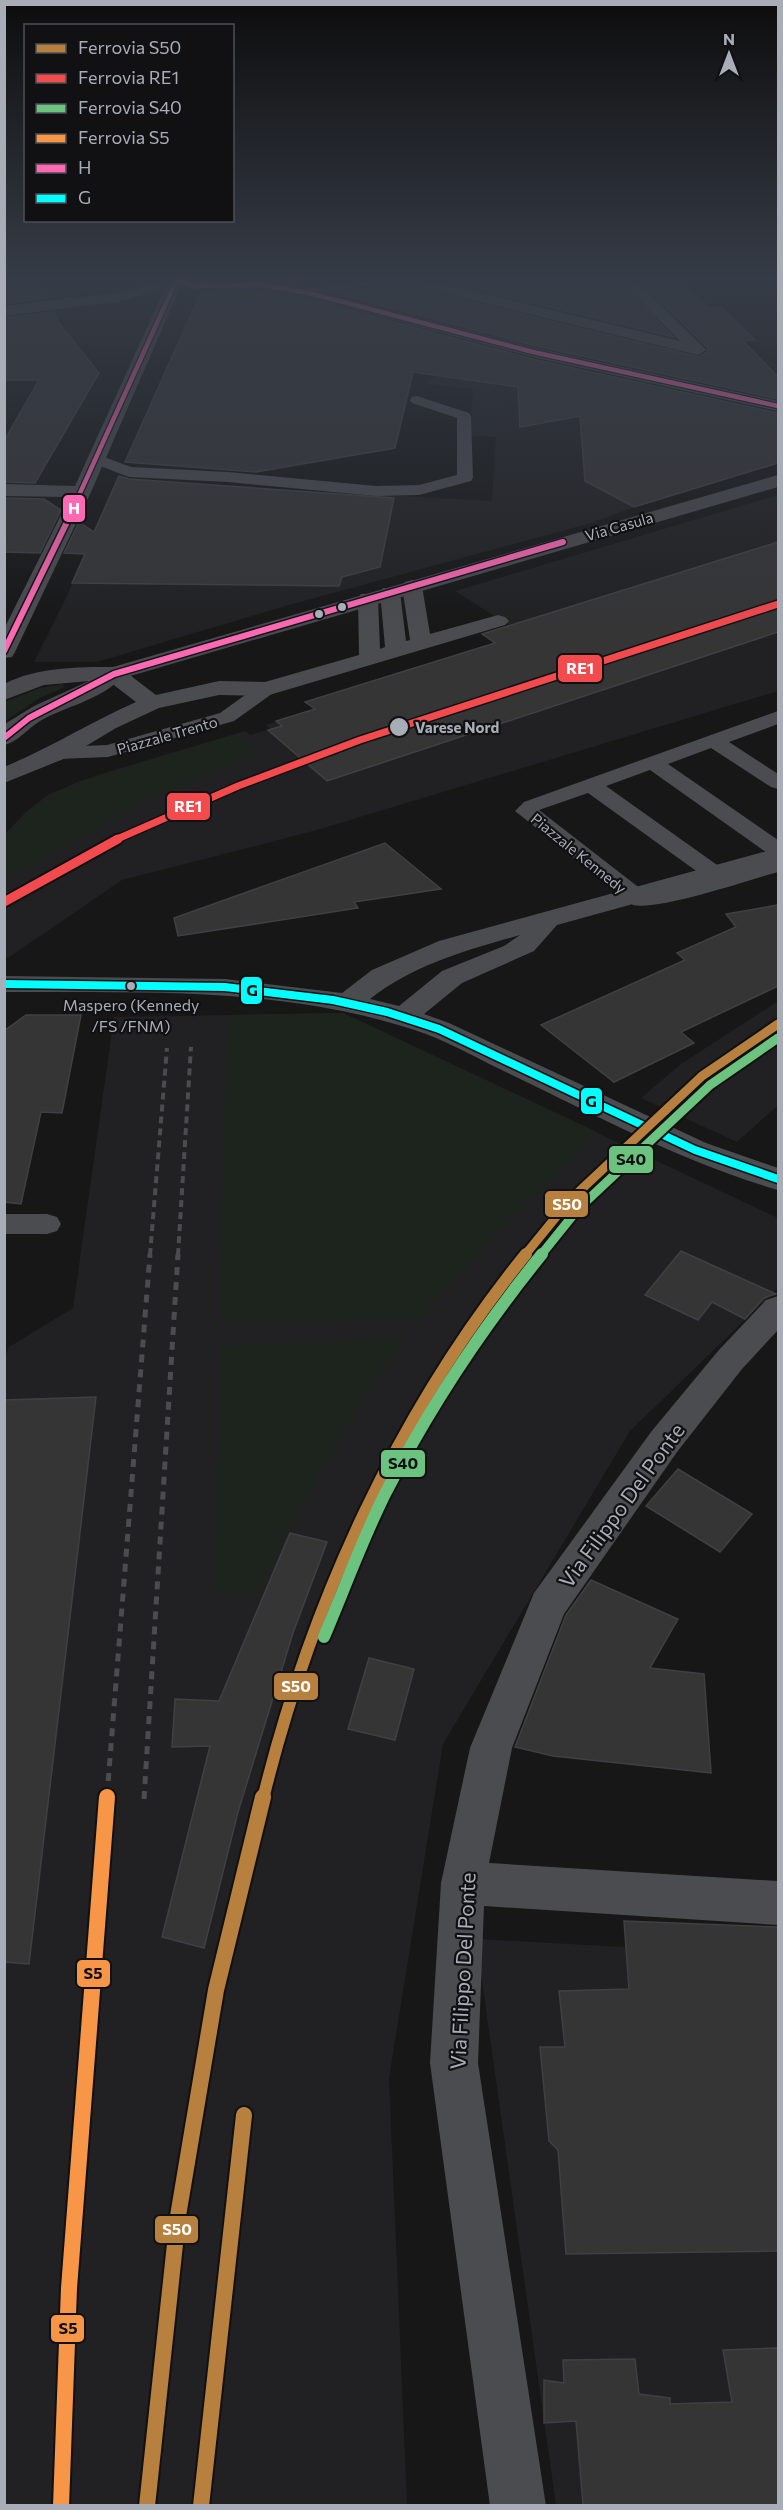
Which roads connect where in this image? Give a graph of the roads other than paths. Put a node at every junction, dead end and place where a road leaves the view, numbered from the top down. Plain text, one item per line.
1 (124, 398) edge
2 (742, 398) edge
3 (417, 400) dead end
4 (778, 406) edge
5 (96, 459) junction
6 (778, 481) edge
7 (4, 490) edge
8 (82, 492) junction
9 (412, 586) junction
10 (390, 592) junction
11 (368, 598) junction
12 (434, 616) junction
13 (498, 621) dead end
14 (4, 652) edge
15 (396, 652) junction
16 (370, 660) junction
17 (114, 674) junction
18 (266, 689) junction
19 (4, 693) edge
20 (152, 703) junction
21 (778, 718) edge
22 (4, 738) edge
23 (714, 741) junction
24 (58, 753) junction
25 (653, 763) junction
26 (4, 776) edge
27 (778, 783) edge
28 (591, 785) junction
29 (778, 850) edge
30 (778, 856) edge
31 (778, 865) edge
32 (718, 876) junction
33 (631, 895) junction
34 (546, 920) junction
35 (4, 984) edge
36 (349, 1002) junction
37 (405, 1016) junction
38 (778, 1179) edge
39 (4, 1224) edge
40 (47, 1224) dead end
41 (778, 1309) edge
42 (463, 1883) junction
43 (778, 1903) edge
44 (518, 2505) edge

1 - 5 street
2 - 4 street
3 - 5 lane
5 - 8 street
6 - 12 main road, Via Casula
7 - 8 street
8 - 14 street
9 - 10 main road, Via Casula
9 - 12 street
9 - 12 main road, Via Casula
10 - 11 main road, Via Casula
10 - 15 street
11 - 16 street
11 - 17 main road, Via Casula
12 - 13 street, Piazzale Trento
12 - 15 street, Piazzale Trento
15 - 16 street, Piazzale Trento
16 - 18 street, Piazzale Trento
17 - 19 main road, Via Casula
17 - 20 street, Piazzale Trento
17 - 22 main road, Via Casula
18 - 20 street, Piazzale Trento
18 - 24 lane, Piazzale Trento
20 - 24 street, Piazzale Trento
21 - 23 lane, Piazzale Kennedy
23 - 25 lane, Piazzale Kennedy
23 - 27 lane
24 - 26 street, Piazzale Trento
25 - 28 lane, Piazzale Kennedy
25 - 29 lane
28 - 32 lane
28 - 33 lane, Piazzale Kennedy
30 - 32 street, Piazzale Kennedy
31 - 32 lane, Piazzale Kennedy
32 - 33 street, Piazzale Kennedy
33 - 34 street, Piazzale Kennedy
34 - 36 street, Piazzale Kennedy
34 - 37 street
35 - 36 street
36 - 37 street
37 - 38 street
39 - 40 lane
41 - 42 street, Via Filippo Del Ponte
42 - 43 street
42 - 44 street, Via Filippo Del Ponte

